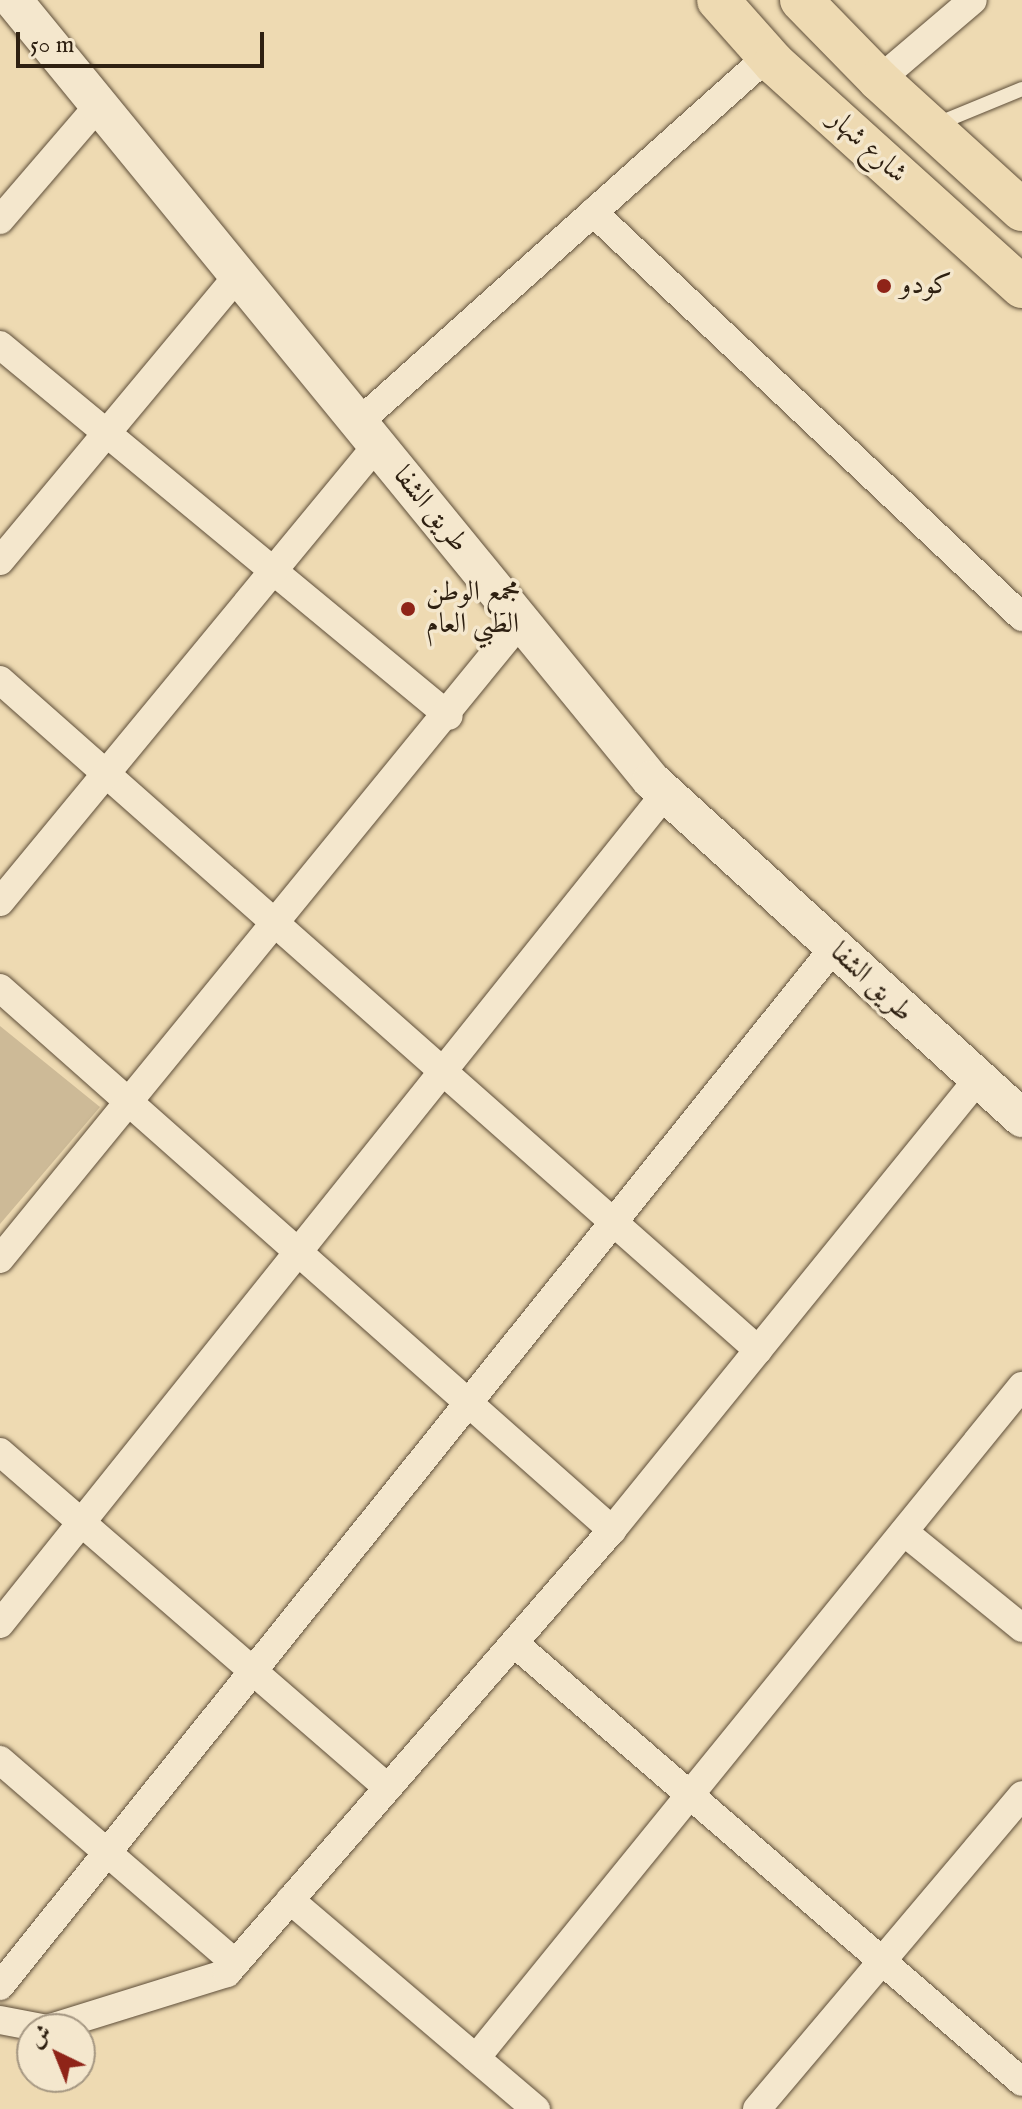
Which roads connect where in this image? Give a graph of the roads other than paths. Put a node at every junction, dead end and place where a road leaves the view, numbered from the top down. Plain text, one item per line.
1 (13, 0) edge
2 (718, 0) edge
3 (801, 0) edge
4 (973, 0) edge
5 (768, 56) junction
6 (879, 80) junction
7 (1022, 89) edge
8 (99, 105) junction
9 (931, 127) junction
10 (1022, 210) edge
11 (593, 212) junction
12 (0, 220) edge
13 (238, 275) junction
14 (1022, 287) edge
15 (0, 345) edge
16 (107, 433) junction
17 (368, 434) junction
18 (0, 561) edge
19 (273, 571) junction
20 (1022, 617) edge
21 (521, 621) junction
22 (0, 680) edge
23 (449, 716) junction
24 (106, 774) junction
25 (665, 794) junction
26 (0, 902) edge
27 (277, 924) junction
28 (833, 949) junction
29 (0, 988) edge
30 (445, 1073) junction
31 (978, 1079) junction
32 (129, 1102) junction
33 (1022, 1118) edge
34 (614, 1222) junction
35 (301, 1255) junction
36 (0, 1259) edge
37 (758, 1350) junction
38 (1022, 1386) edge
39 (469, 1403) junction
40 (0, 1452) edge
41 (82, 1523) junction
42 (612, 1530) junction
43 (904, 1532) junction
44 (0, 1624) edge
45 (1022, 1628) edge
46 (514, 1643) junction
47 (254, 1672) junction
48 (0, 1760) edge
49 (388, 1788) junction
50 (690, 1795) junction
51 (1022, 1795) edge
52 (107, 1853) junction
53 (290, 1900) junction
54 (881, 1960) junction
55 (235, 1963) junction
56 (0, 1986) edge
57 (96, 2014) edge
58 (476, 2058) junction
59 (1022, 2082) edge
60 (536, 2109) edge
61 (757, 2109) edge

1 - 8 street, طريق الشفا
2 - 5 main road, شارع شهار
3 - 6 main road, شارع شهار
4 - 6 street
5 - 11 street
5 - 14 main road, شارع شهار
6 - 9 main road, شارع شهار
7 - 9 lane
8 - 12 street
8 - 13 street, طريق الشفا
9 - 10 main road, شارع شهار
11 - 17 street
11 - 20 street
13 - 16 street
13 - 17 street, طريق الشفا
15 - 16 street
16 - 18 street
16 - 19 street
17 - 19 street
17 - 21 street, طريق الشفا
19 - 23 street
19 - 24 street
21 - 23 street
21 - 25 street, طريق الشفا
22 - 24 street
23 - 27 street
24 - 26 street
24 - 27 street
25 - 28 street, طريق الشفا
25 - 30 street
27 - 30 street
27 - 32 street
28 - 31 street, طريق الشفا
28 - 34 street
29 - 32 street
30 - 34 street
30 - 35 street
31 - 33 street, طريق الشفا
31 - 37 street
32 - 35 street
32 - 36 street
34 - 37 street
34 - 39 street
35 - 39 street
35 - 41 street
37 - 42 street
38 - 43 street
39 - 42 street
39 - 47 street
40 - 41 street
41 - 44 street
41 - 47 street
42 - 46 street
43 - 45 street
43 - 50 street
46 - 49 street
46 - 50 street
47 - 49 street
47 - 52 street
48 - 52 street
49 - 53 street
50 - 54 street
50 - 58 street
51 - 54 street
52 - 55 street
52 - 56 street
53 - 55 street
53 - 58 street
54 - 59 street
54 - 61 street
55 - 57 street
58 - 60 street

